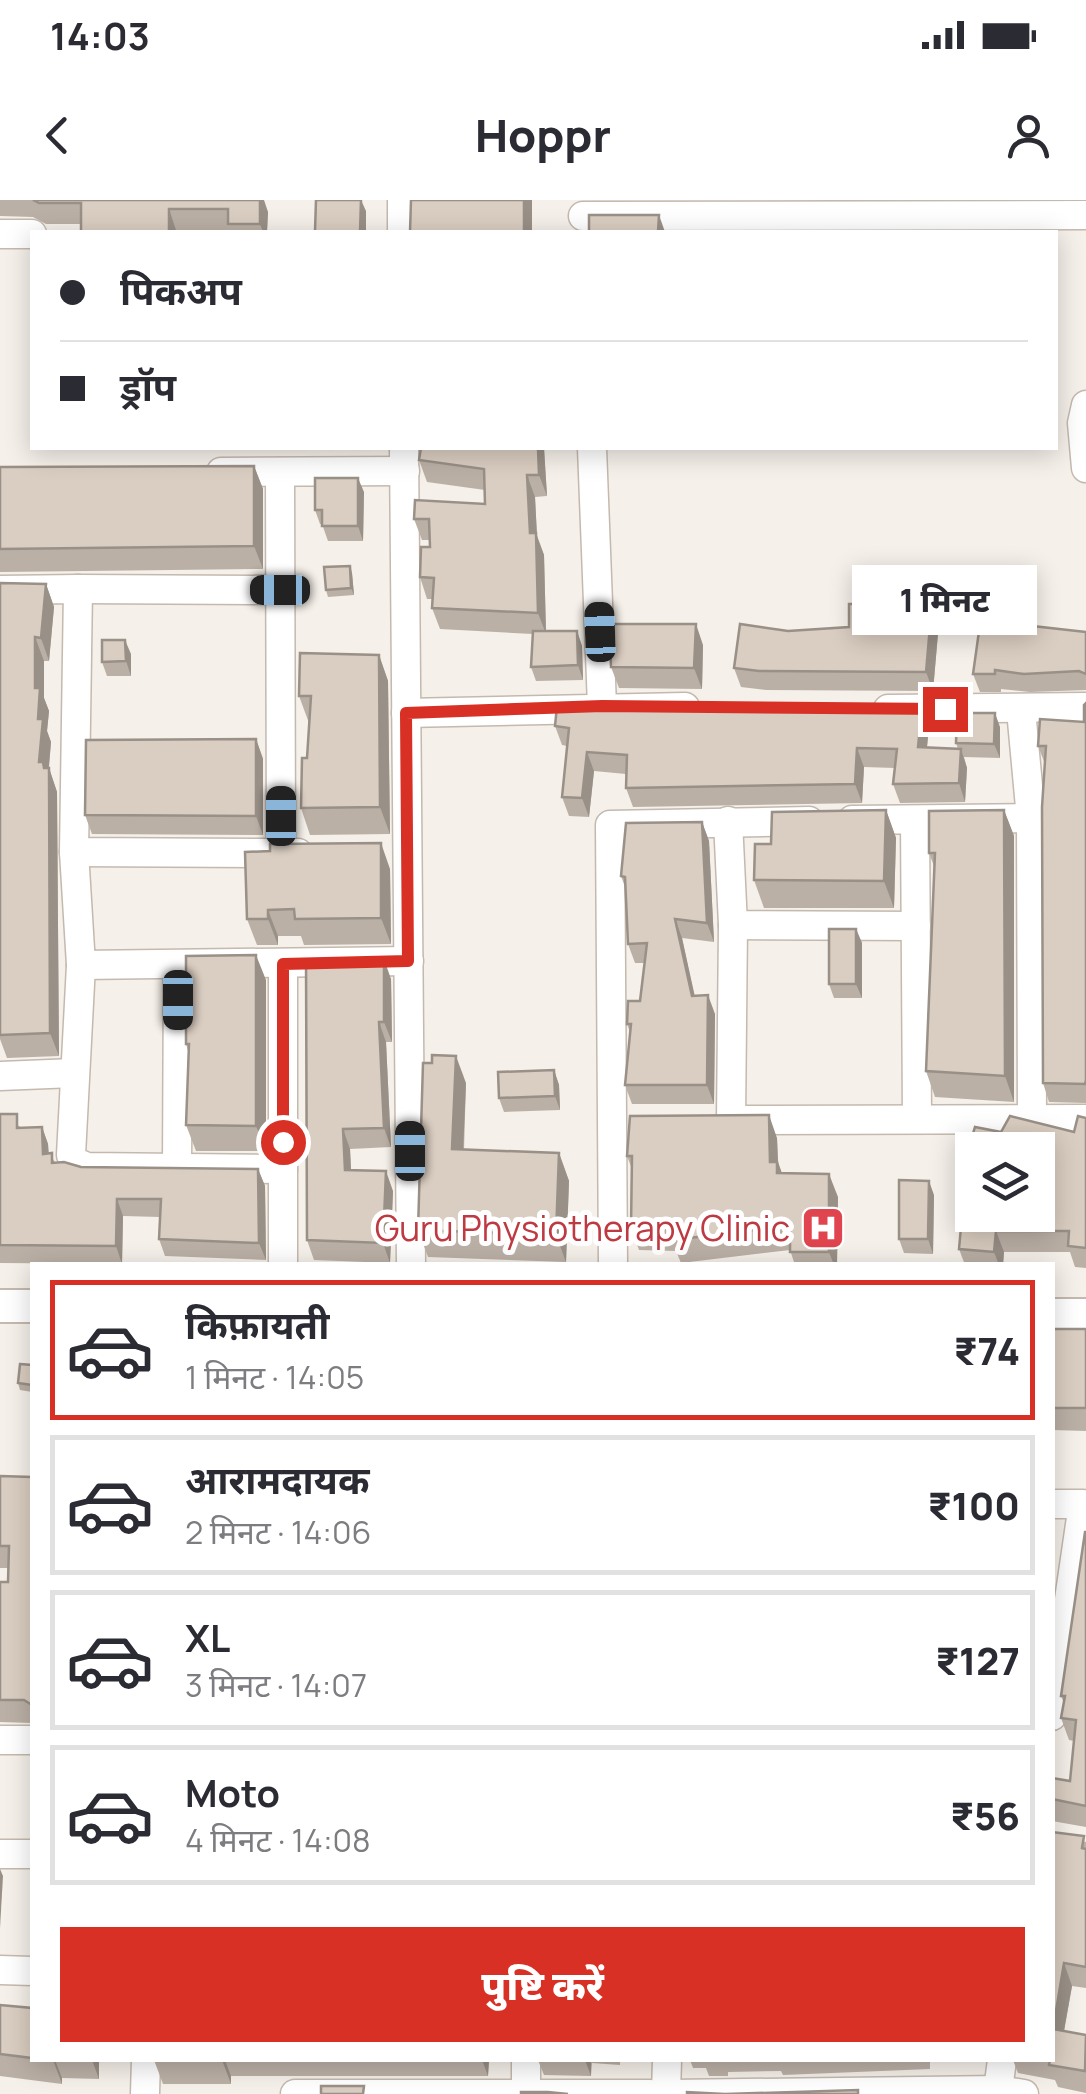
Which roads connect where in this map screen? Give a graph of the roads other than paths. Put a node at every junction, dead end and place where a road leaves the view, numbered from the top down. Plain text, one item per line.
1 (402, 200) edge
2 (1086, 215) edge
3 (584, 216) edge
4 (402, 230) edge
5 (0, 234) edge
6 (30, 234) edge
7 (1086, 405) edge
8 (592, 450) edge
9 (404, 459) edge
10 (1086, 468) edge
11 (187, 472) edge
12 (280, 472) junction
13 (0, 590) edge
14 (78, 590) junction
15 (280, 590) junction
16 (602, 706) junction
17 (702, 707) edge
18 (1086, 707) edge
19 (862, 708) edge
20 (1021, 710) junction
21 (406, 713) junction
22 (74, 742) junction
23 (111, 742) edge
24 (1031, 818) junction
25 (915, 820) junction
26 (728, 822) junction
27 (74, 852) junction
28 (317, 852) edge
29 (372, 852) edge
30 (408, 852) junction
31 (281, 853) junction
32 (733, 925) junction
33 (916, 926) junction
34 (408, 961) junction
35 (283, 964) junction
36 (81, 965) junction
37 (178, 966) junction
38 (74, 1073) junction
39 (0, 1076) edge
40 (917, 1119) junction
41 (697, 1120) edge
42 (731, 1120) junction
43 (1086, 1120) edge
44 (611, 1122) junction
45 (645, 1122) edge
46 (1032, 1122) junction
47 (177, 1168) junction
48 (283, 1169) junction
49 (283, 1262) edge
50 (411, 1262) edge
51 (613, 1262) edge
52 (1055, 1294) edge
53 (1086, 1294) edge
54 (0, 1306) edge
55 (30, 1306) edge
56 (1086, 1314) edge
57 (1055, 1315) edge
58 (30, 1325) edge
59 (0, 1326) edge
60 (1055, 1504) edge
61 (1084, 1504) edge
62 (1058, 1631) edge
63 (1055, 1674) edge
64 (0, 1740) edge
65 (30, 1740) edge
66 (0, 1854) edge
67 (30, 1854) edge
68 (0, 1970) edge
69 (30, 1970) edge
70 (146, 2062) edge
71 (526, 2062) edge
72 (667, 2062) edge
73 (1003, 2062) edge
74 (1011, 2092) edge
75 (526, 2093) edge
76 (146, 2094) edge
77 (294, 2094) edge
78 (423, 2094) edge
79 (650, 2094) edge
80 (668, 2094) edge
81 (875, 2094) edge

1 - 4 street
2 - 3 street
5 - 6 street
7 - 10 street
8 - 16 street
9 - 12 street
9 - 21 street
11 - 12 street
12 - 15 street
13 - 14 street
14 - 15 street
14 - 22 street
15 - 31 street
16 - 17 street
16 - 21 street
18 - 20 street
19 - 20 street
20 - 24 street
21 - 30 street
22 - 23 street
22 - 27 street
24 - 25 street
24 - 46 street
25 - 26 street
25 - 33 street
26 - 32 street
26 - 44 street
27 - 31 street
27 - 36 street
28 - 31 street
29 - 30 street
30 - 34 street
32 - 33 street
32 - 42 street
33 - 40 street
34 - 35 street
34 - 50 street
35 - 37 street
35 - 48 street
36 - 37 street
36 - 38 street
37 - 47 street
38 - 39 street
38 - 47 street
40 - 42 street
40 - 46 street
41 - 42 street
43 - 46 street
44 - 45 street
44 - 51 street
47 - 48 street
48 - 49 street
52 - 53 street
54 - 55 street
56 - 57 street
58 - 59 street
60 - 61 street
61 - 62 street
62 - 63 street
64 - 65 street
66 - 67 street
68 - 69 street
70 - 76 street
71 - 75 street
72 - 80 street
73 - 74 street
74 - 81 street
75 - 78 street
75 - 79 street
77 - 78 street
80 - 81 street

